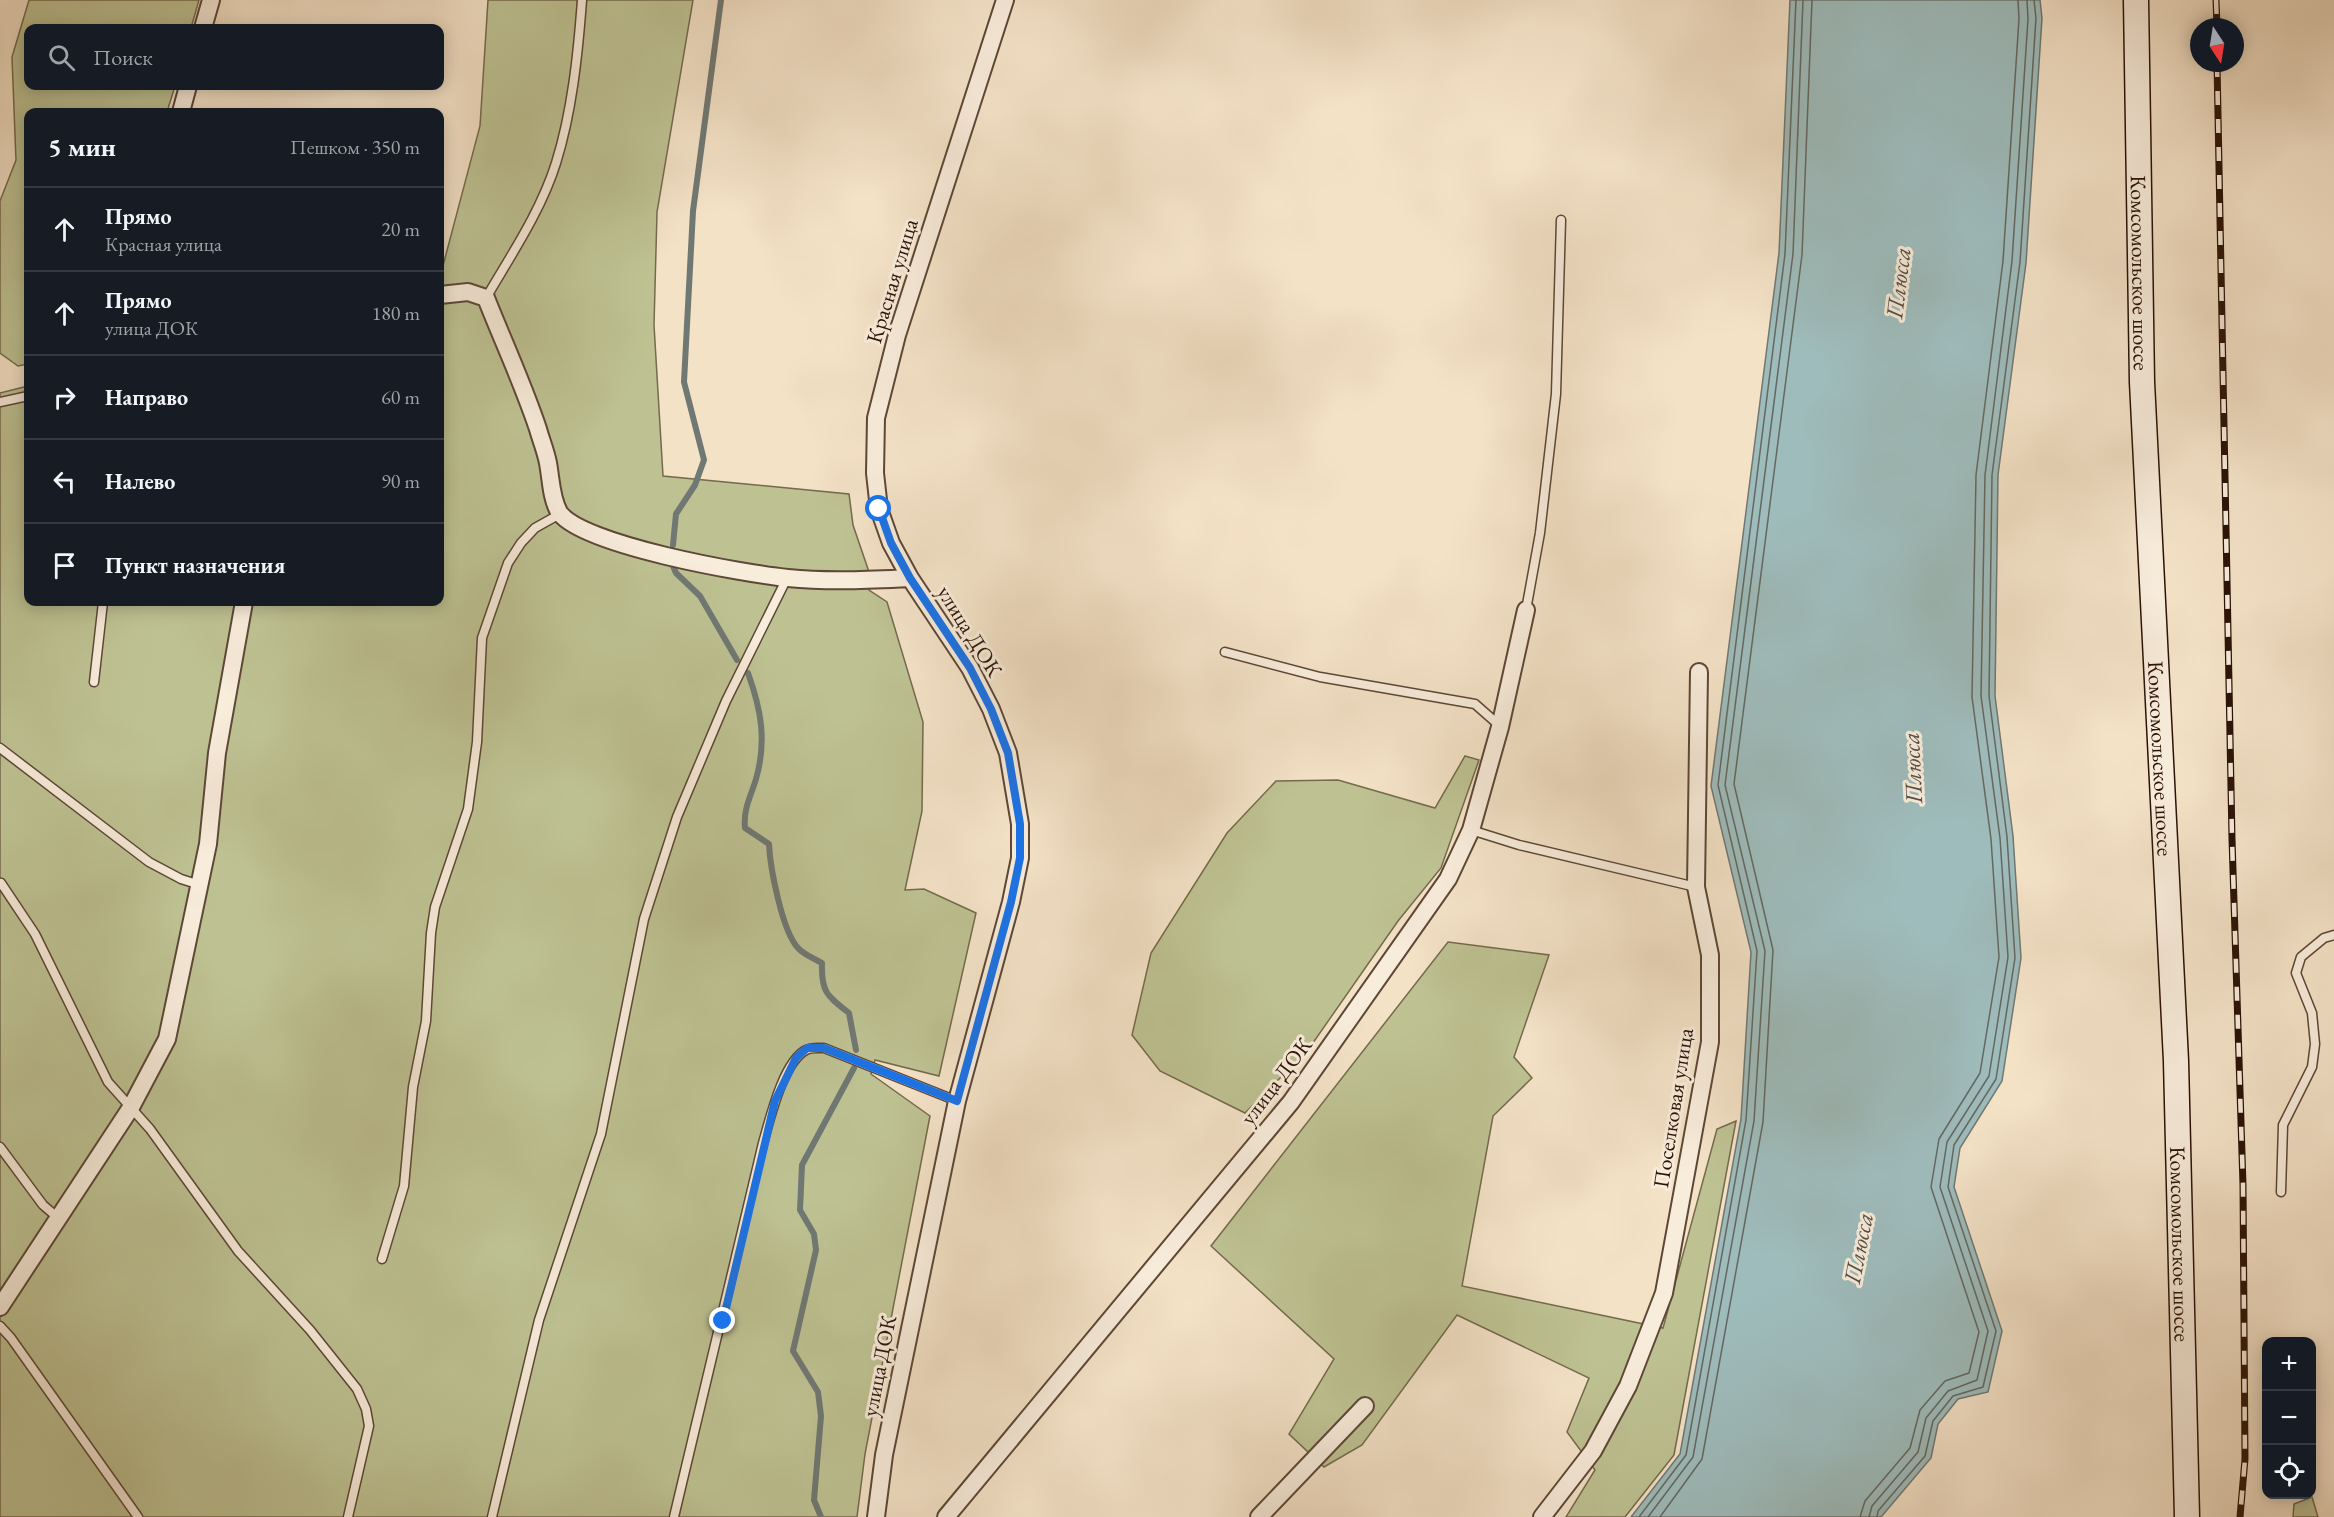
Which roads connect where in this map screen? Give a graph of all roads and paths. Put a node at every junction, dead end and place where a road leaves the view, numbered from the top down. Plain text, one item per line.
1 (211, 0) edge
2 (582, 0) edge
3 (1005, 0) edge
4 (2136, 0) edge
5 (204, 24) edge
6 (187, 90) edge
7 (182, 108) edge
8 (1562, 220) dead end
9 (444, 295) edge
10 (486, 298) junction
11 (24, 397) edge
12 (0, 402) edge
13 (560, 514) junction
14 (787, 578) junction
15 (910, 578) junction
16 (103, 606) edge
17 (243, 606) edge
18 (1526, 610) joint
19 (1226, 652) dead end
20 (1699, 672) dead end
21 (94, 682) dead end
22 (1500, 727) junction
23 (0, 748) edge
24 (1471, 830) junction
25 (1, 883) edge
26 (200, 885) junction
27 (1696, 887) junction
28 (2334, 935) edge
29 (957, 1101) junction
30 (130, 1109) junction
31 (0, 1147) edge
32 (2281, 1192) dead end
33 (57, 1218) junction
34 (382, 1259) dead end
35 (0, 1307) edge
36 (0, 1326) edge
37 (1365, 1406) dead end
38 (138, 1517) edge
39 (348, 1517) edge
40 (492, 1517) edge
41 (674, 1517) edge
42 (876, 1517) edge
43 (946, 1517) edge
44 (1259, 1517) edge
45 (1542, 1517) edge
46 (2187, 1517) edge

1 - 5 street
2 - 10 lane
3 - 15 street, Красная улица
4 - 46 main road, Комсомольское шоссе
6 - 7 street
8 - 18 lane
9 - 10 street
10 - 13 street
11 - 12 lane
13 - 14 street
13 - 34 lane
14 - 15 street
14 - 40 lane
15 - 29 street, улица ДОК
16 - 21 lane
17 - 26 street
18 - 22 street, улица ДОК
19 - 22 lane
20 - 27 street, Поселковая улица
22 - 24 street, улица ДОК
23 - 26 lane
24 - 27 lane
24 - 43 street, улица ДОК
25 - 30 lane
26 - 30 street
27 - 45 street, Поселковая улица
28 - 32 lane
29 - 41 lane
29 - 42 street, улица ДОК
30 - 33 street
30 - 39 lane
31 - 33 lane
33 - 35 street
36 - 38 lane
37 - 44 street

